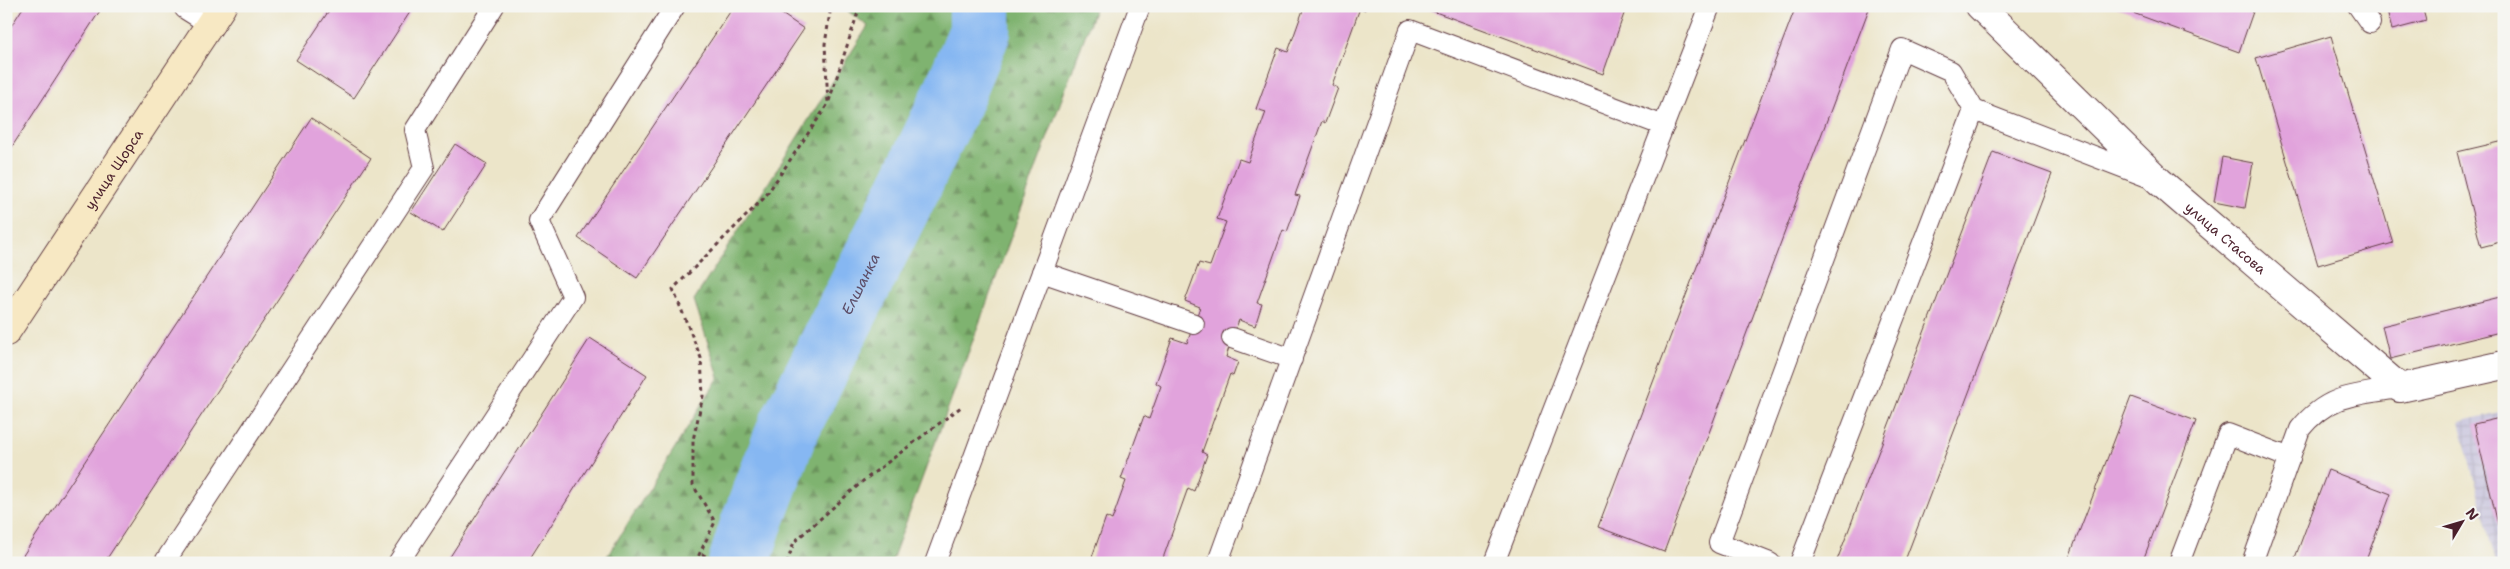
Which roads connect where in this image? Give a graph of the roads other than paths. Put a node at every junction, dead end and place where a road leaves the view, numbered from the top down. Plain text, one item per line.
1 (188, 6) edge
2 (494, 6) edge
3 (675, 6) edge
4 (1140, 6) edge
5 (1710, 6) edge
6 (1980, 6) edge
7 (2358, 6) edge
8 (217, 14) edge
9 (2370, 23) dead end
10 (1974, 110) junction
11 (1664, 126) junction
12 (2159, 181) junction
13 (1042, 272) junction
14 (1194, 324) dead end
15 (6, 332) edge
16 (1232, 338) dead end
17 (1292, 359) junction
18 (2504, 365) edge
19 (2400, 388) junction
20 (2290, 458) junction
21 (164, 563) edge
22 (398, 563) edge
23 (935, 563) edge
24 (1220, 563) edge
25 (1494, 563) edge
26 (1770, 563) edge
27 (1800, 563) edge
28 (2179, 563) edge
29 (2252, 563) edge

1 - 8 street
2 - 21 lane
3 - 22 lane
4 - 13 lane
5 - 11 lane
6 - 12 street, улица Стасова
7 - 9 lane
8 - 15 street, улица Щорса
10 - 12 lane
10 - 26 lane
10 - 27 lane
11 - 17 lane
11 - 25 lane
12 - 19 street, улица Стасова
13 - 14 lane
13 - 23 lane
16 - 17 lane
17 - 24 lane
18 - 19 street
19 - 20 lane
20 - 28 lane
20 - 29 lane

